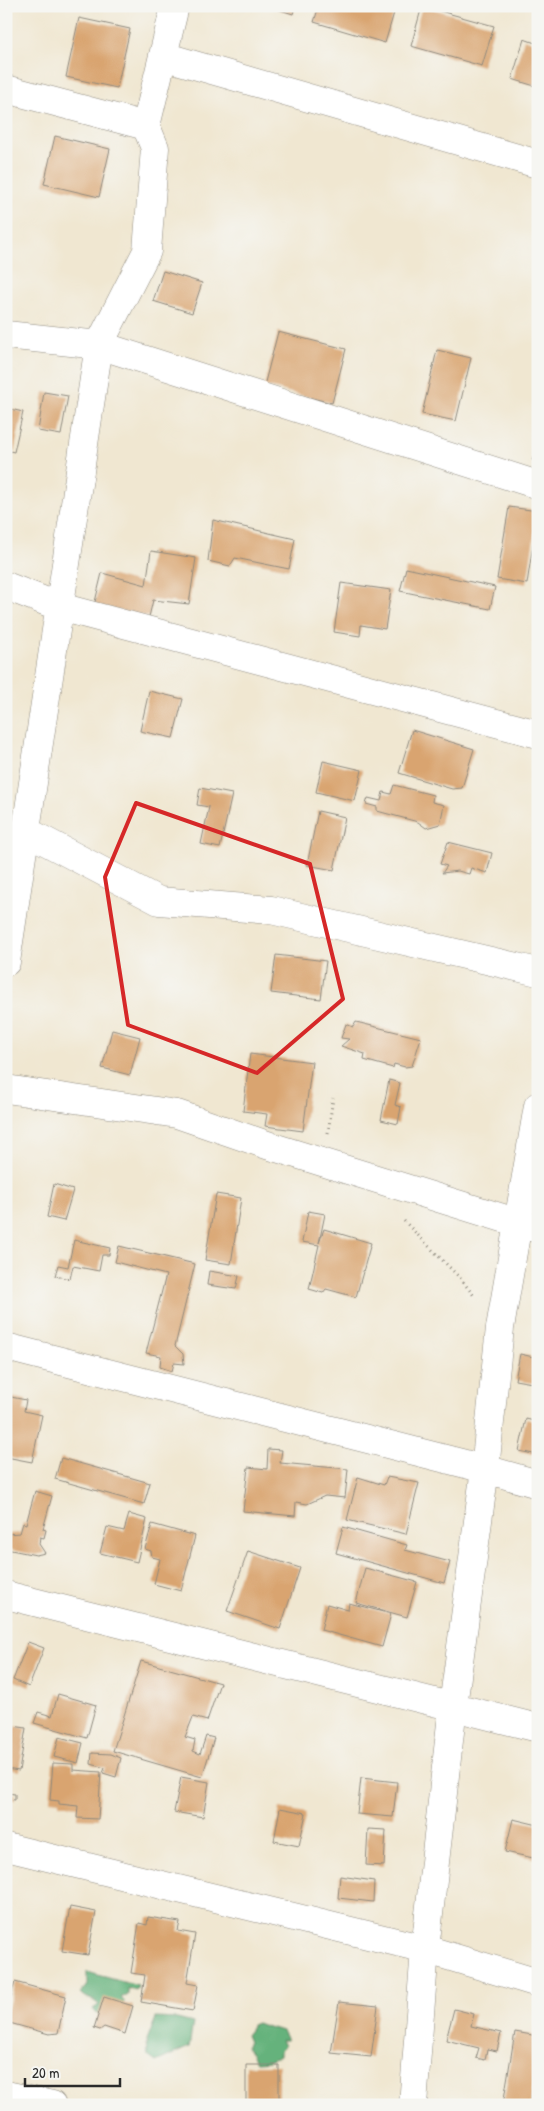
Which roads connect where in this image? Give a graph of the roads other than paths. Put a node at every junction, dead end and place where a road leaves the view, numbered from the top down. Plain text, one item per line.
1 (175, 6) edge
2 (163, 56) junction
3 (6, 89) edge
4 (146, 126) junction
5 (538, 164) edge
6 (6, 335) edge
7 (99, 345) junction
8 (538, 485) edge
9 (6, 586) edge
10 (60, 607) junction
11 (538, 734) edge
12 (18, 839) edge
13 (6, 962) edge
14 (538, 972) edge
15 (6, 1089) edge
16 (538, 1106) edge
17 (528, 1226) edge
18 (6, 1347) edge
19 (485, 1468) junction
20 (538, 1484) edge
21 (6, 1596) edge
22 (453, 1706) junction
23 (538, 1728) edge
24 (6, 1847) edge
25 (425, 1949) junction
26 (538, 1983) edge
27 (6, 2095) edge
28 (52, 2105) edge
29 (413, 2105) edge

1 - 2 street
2 - 4 street
2 - 5 street
3 - 4 street
4 - 7 street
6 - 7 street
7 - 8 street
7 - 10 street
9 - 10 street
10 - 11 street
10 - 12 street
12 - 13 street
12 - 14 street
15 - 17 street
16 - 17 street
17 - 19 street
18 - 19 street
19 - 20 street
19 - 22 street
21 - 22 street
22 - 23 street
22 - 25 street
24 - 25 street
25 - 26 street
25 - 29 street
27 - 28 street

